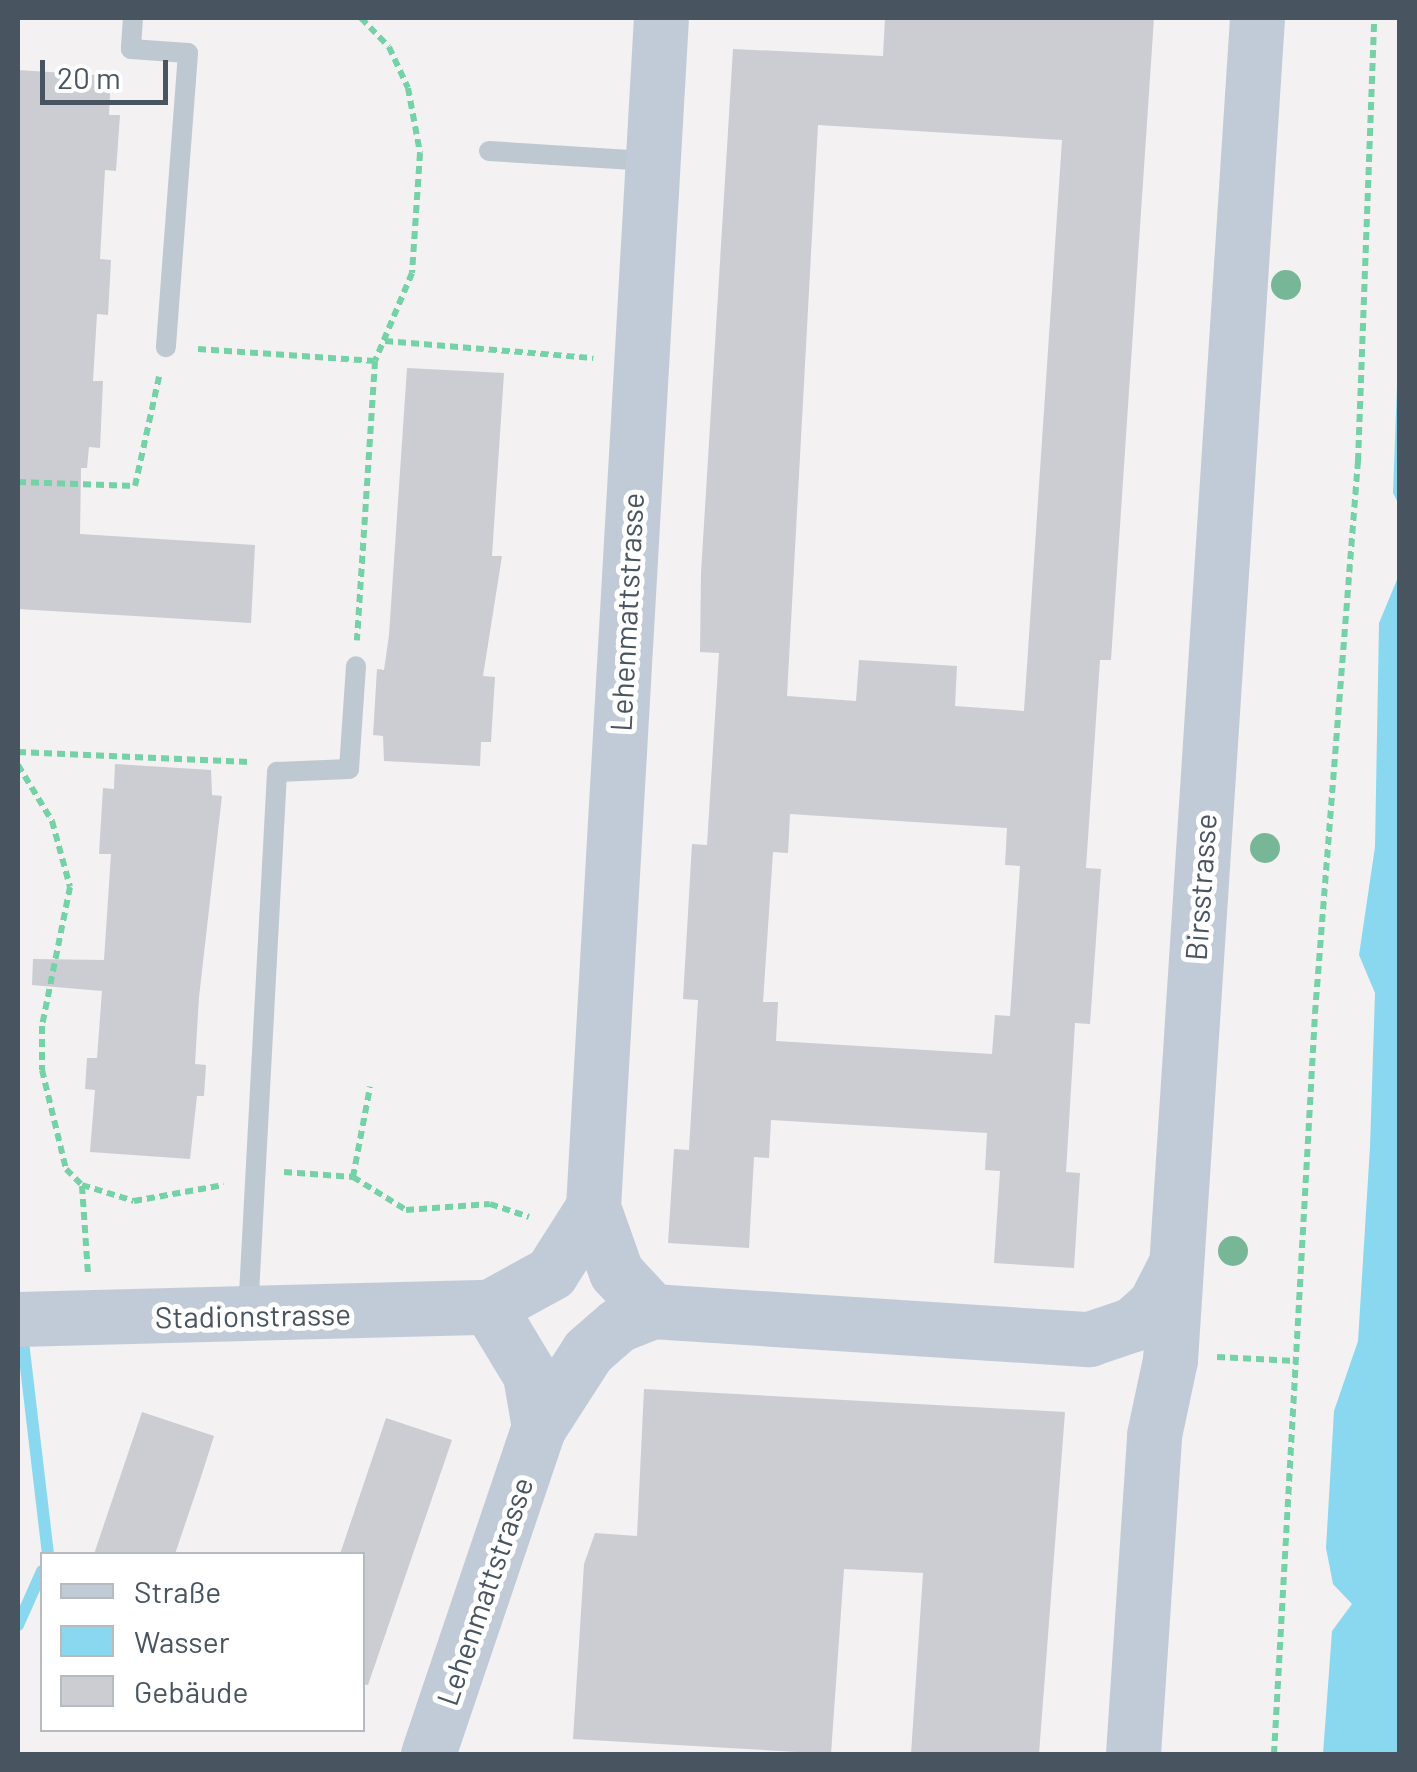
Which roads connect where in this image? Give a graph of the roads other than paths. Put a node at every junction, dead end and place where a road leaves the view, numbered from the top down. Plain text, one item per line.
1 (133, 18) edge
2 (661, 18) edge
3 (1257, 18) edge
4 (489, 151) dead end
5 (652, 161) junction
6 (166, 347) road end
7 (356, 666) road end
8 (581, 1228) junction
9 (1175, 1265) junction
10 (489, 1307) junction
11 (652, 1311) junction
12 (248, 1317) junction
13 (52, 1318) edge
14 (1089, 1339) junction
15 (539, 1427) junction
16 (1154, 1435) junction
17 (428, 1754) edge
18 (1133, 1754) edge

1 - 6 lane
2 - 5 street, Lehenmattstrasse
3 - 9 street, Birsstrasse
4 - 5 lane
5 - 8 street, Lehenmattstrasse
7 - 12 lane
8 - 10 street
8 - 11 street, Lehenmattstrasse
9 - 14 street
9 - 16 street, Birsstrasse
10 - 12 street, Stadionstrasse
10 - 15 street, Lehenmattstrasse
11 - 14 street
11 - 15 street, Lehenmattstrasse
12 - 13 street, Stadionstrasse
14 - 16 street
15 - 17 street, Lehenmattstrasse
16 - 18 street, Birsstrasse

